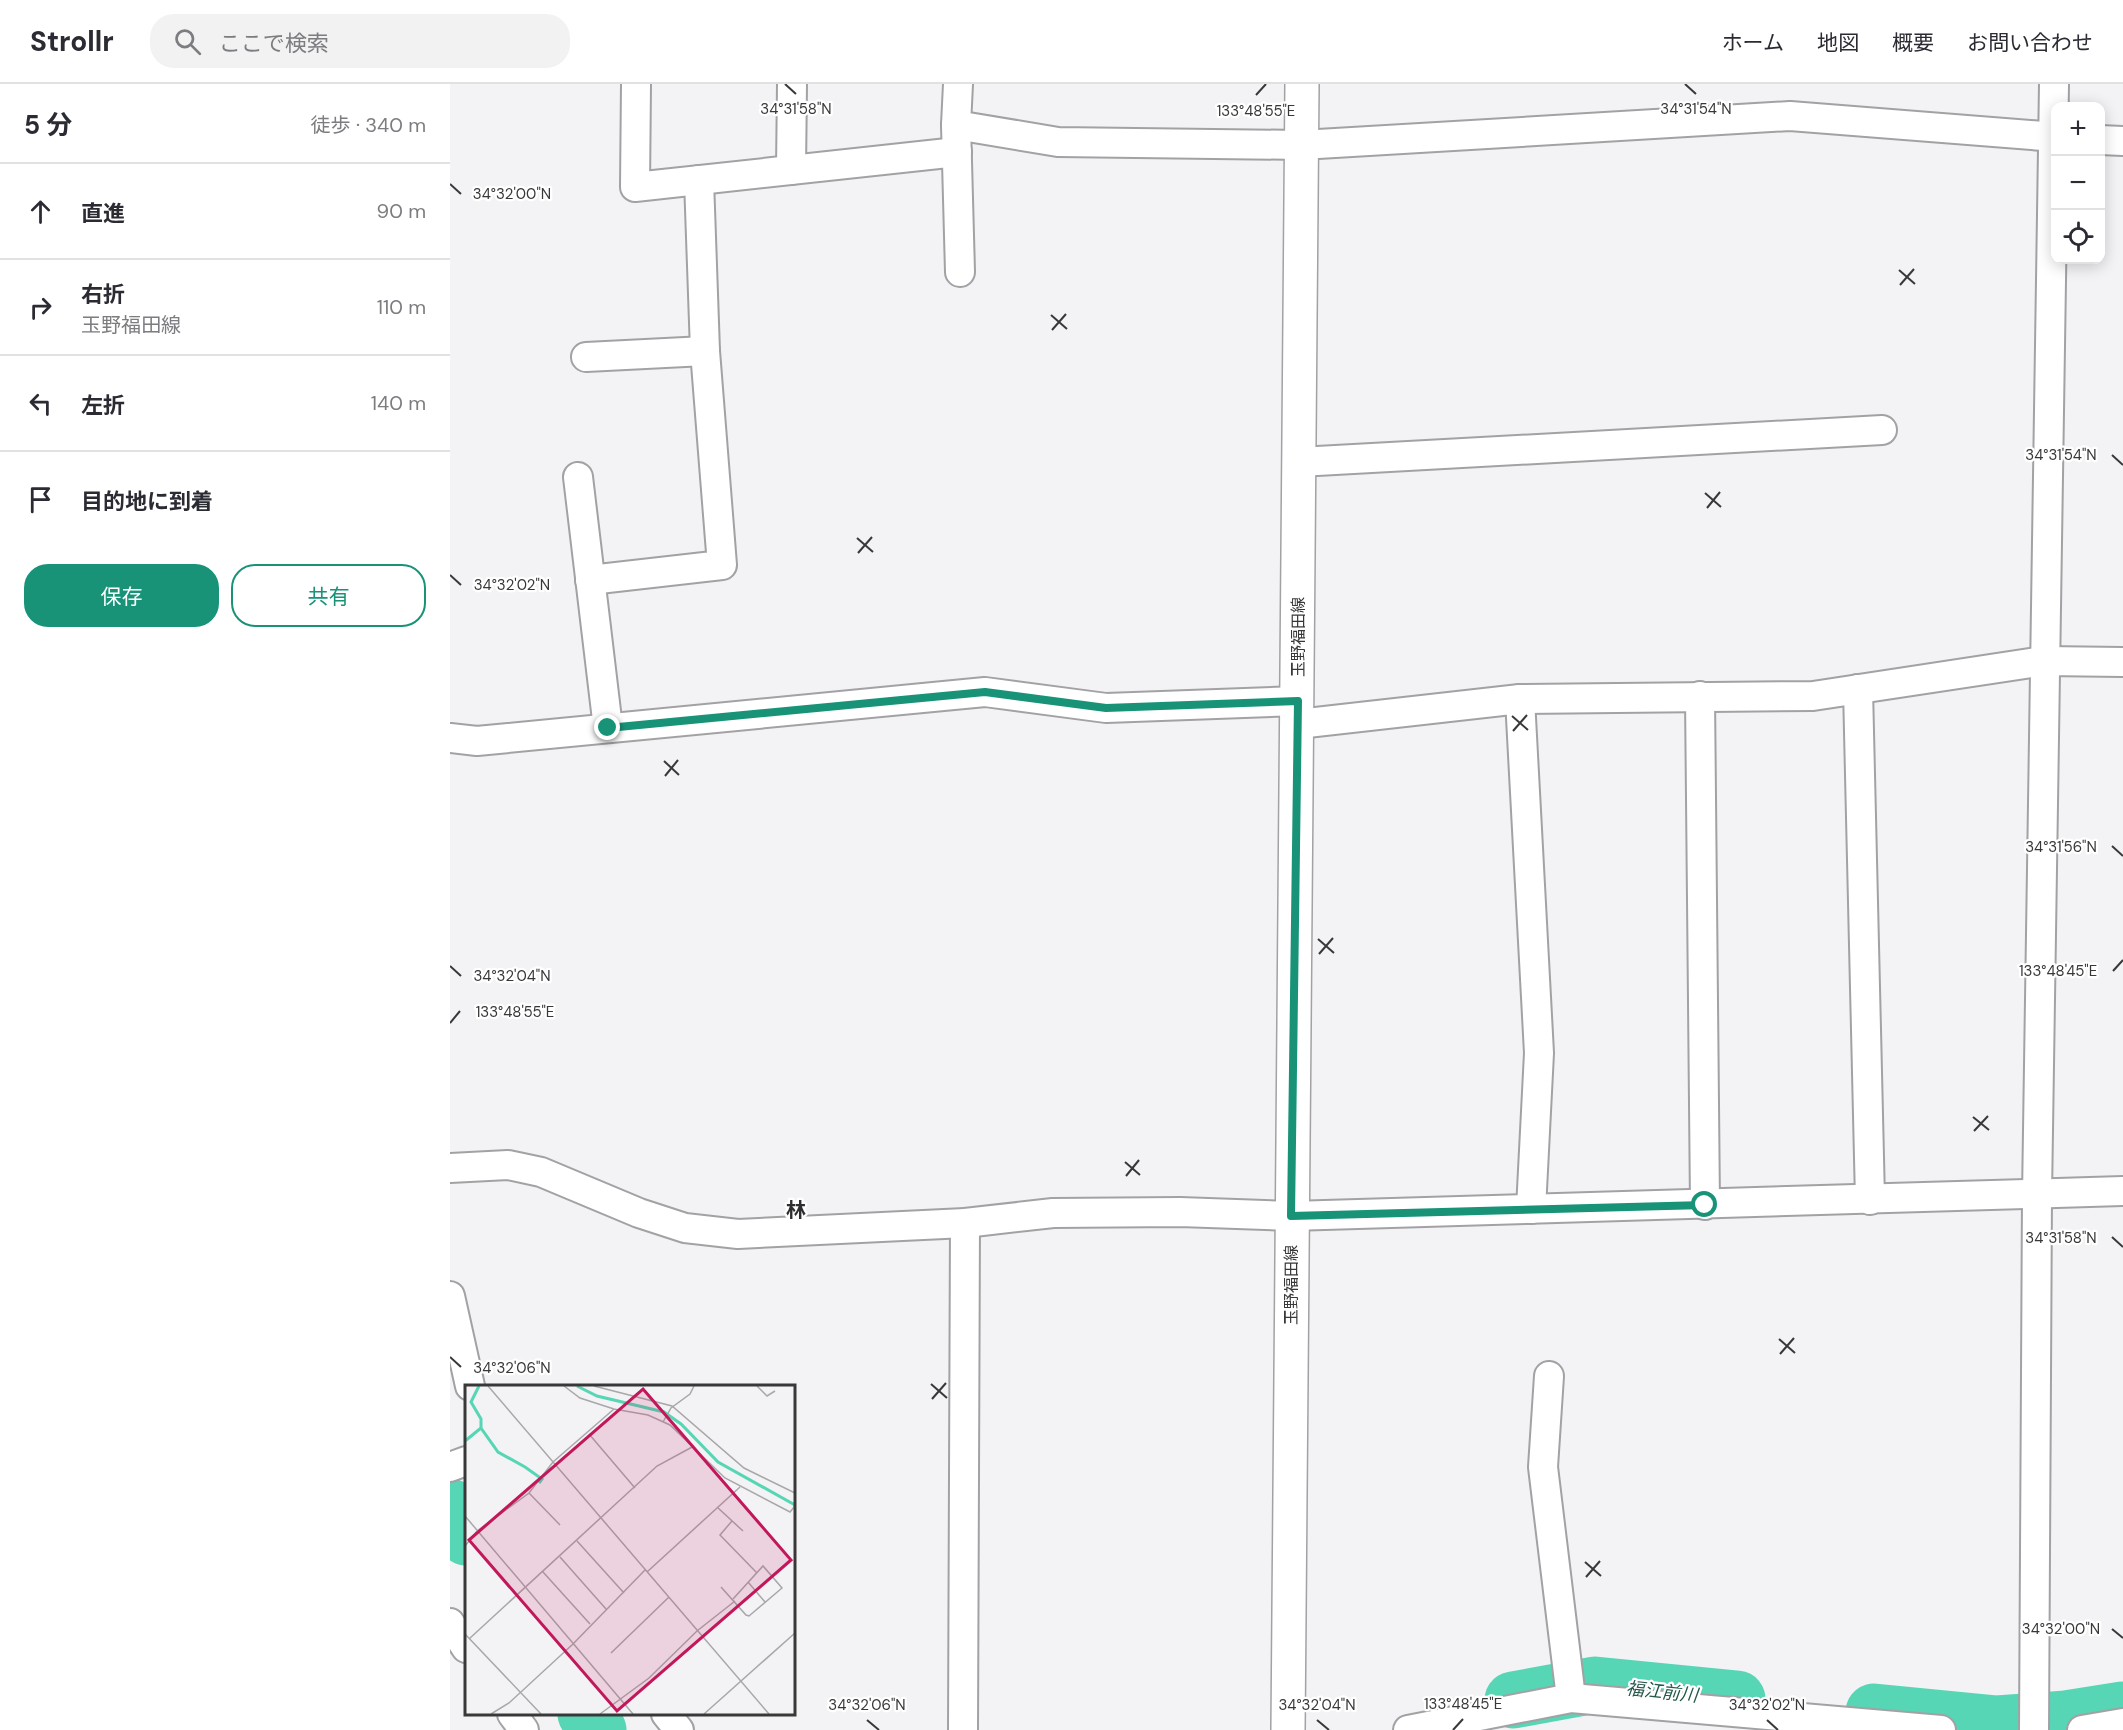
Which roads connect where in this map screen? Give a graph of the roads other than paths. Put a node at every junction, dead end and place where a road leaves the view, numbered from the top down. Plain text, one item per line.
1 (636, 84) edge
2 (792, 84) edge
3 (958, 84) edge
4 (1302, 84) edge
5 (2054, 84) edge
6 (2054, 102) edge
7 (2051, 137) edge
8 (957, 138) junction
9 (2105, 140) edge
10 (2123, 141) edge
11 (1301, 145) junction
12 (2055, 156) edge
13 (791, 170) junction
14 (699, 180) junction
15 (960, 272) dead end
16 (705, 351) junction
17 (586, 357) dead end
18 (1882, 430) dead end
19 (1299, 462) junction
20 (578, 477) dead end
21 (590, 580) junction
22 (2044, 661) junction
23 (2123, 662) edge
24 (1858, 689) junction
25 (1700, 696) junction
26 (1520, 699) junction
27 (1298, 713) junction
28 (608, 728) junction
29 (450, 738) edge
30 (450, 1168) edge
31 (2123, 1191) edge
32 (2037, 1196) junction
33 (1870, 1200) junction
34 (1705, 1205) junction
35 (1531, 1209) junction
36 (1291, 1216) junction
37 (965, 1223) junction
38 (450, 1296) edge
39 (1549, 1376) dead end
40 (470, 1385) edge
41 (465, 1461) edge
42 (450, 1467) edge
43 (450, 1623) edge
44 (465, 1646) edge
45 (1571, 1698) junction
46 (513, 1715) edge
47 (668, 1715) edge
48 (2123, 1724) edge
49 (524, 1730) edge
50 (679, 1730) edge
51 (963, 1730) edge
52 (1288, 1730) edge
53 (1408, 1730) edge
54 (1941, 1730) edge
55 (2034, 1730) edge
56 (2082, 1730) edge

1 - 14 street
2 - 13 street
3 - 8 street
4 - 11 main road, 玉野福田線
5 - 6 street
7 - 11 street
8 - 11 street
8 - 13 street
8 - 15 street
9 - 10 street
11 - 19 main road, 玉野福田線
12 - 22 street
13 - 14 street
14 - 16 street
16 - 17 street
16 - 21 street
18 - 19 street
19 - 27 main road, 玉野福田線
20 - 21 street
21 - 28 street
22 - 23 street
22 - 24 street
22 - 32 street
24 - 25 street
24 - 33 street
25 - 26 street
25 - 34 street
26 - 27 street
26 - 35 street
27 - 28 street
27 - 36 main road, 玉野福田線
28 - 29 street
30 - 37 street
31 - 32 street
32 - 33 street
32 - 55 street
33 - 34 street
34 - 35 street
35 - 36 street
36 - 37 street
36 - 52 main road, 玉野福田線
37 - 51 street
38 - 40 street
39 - 45 street
41 - 42 street
43 - 44 street
45 - 53 street
45 - 54 street
46 - 49 street
47 - 50 street
48 - 56 street

